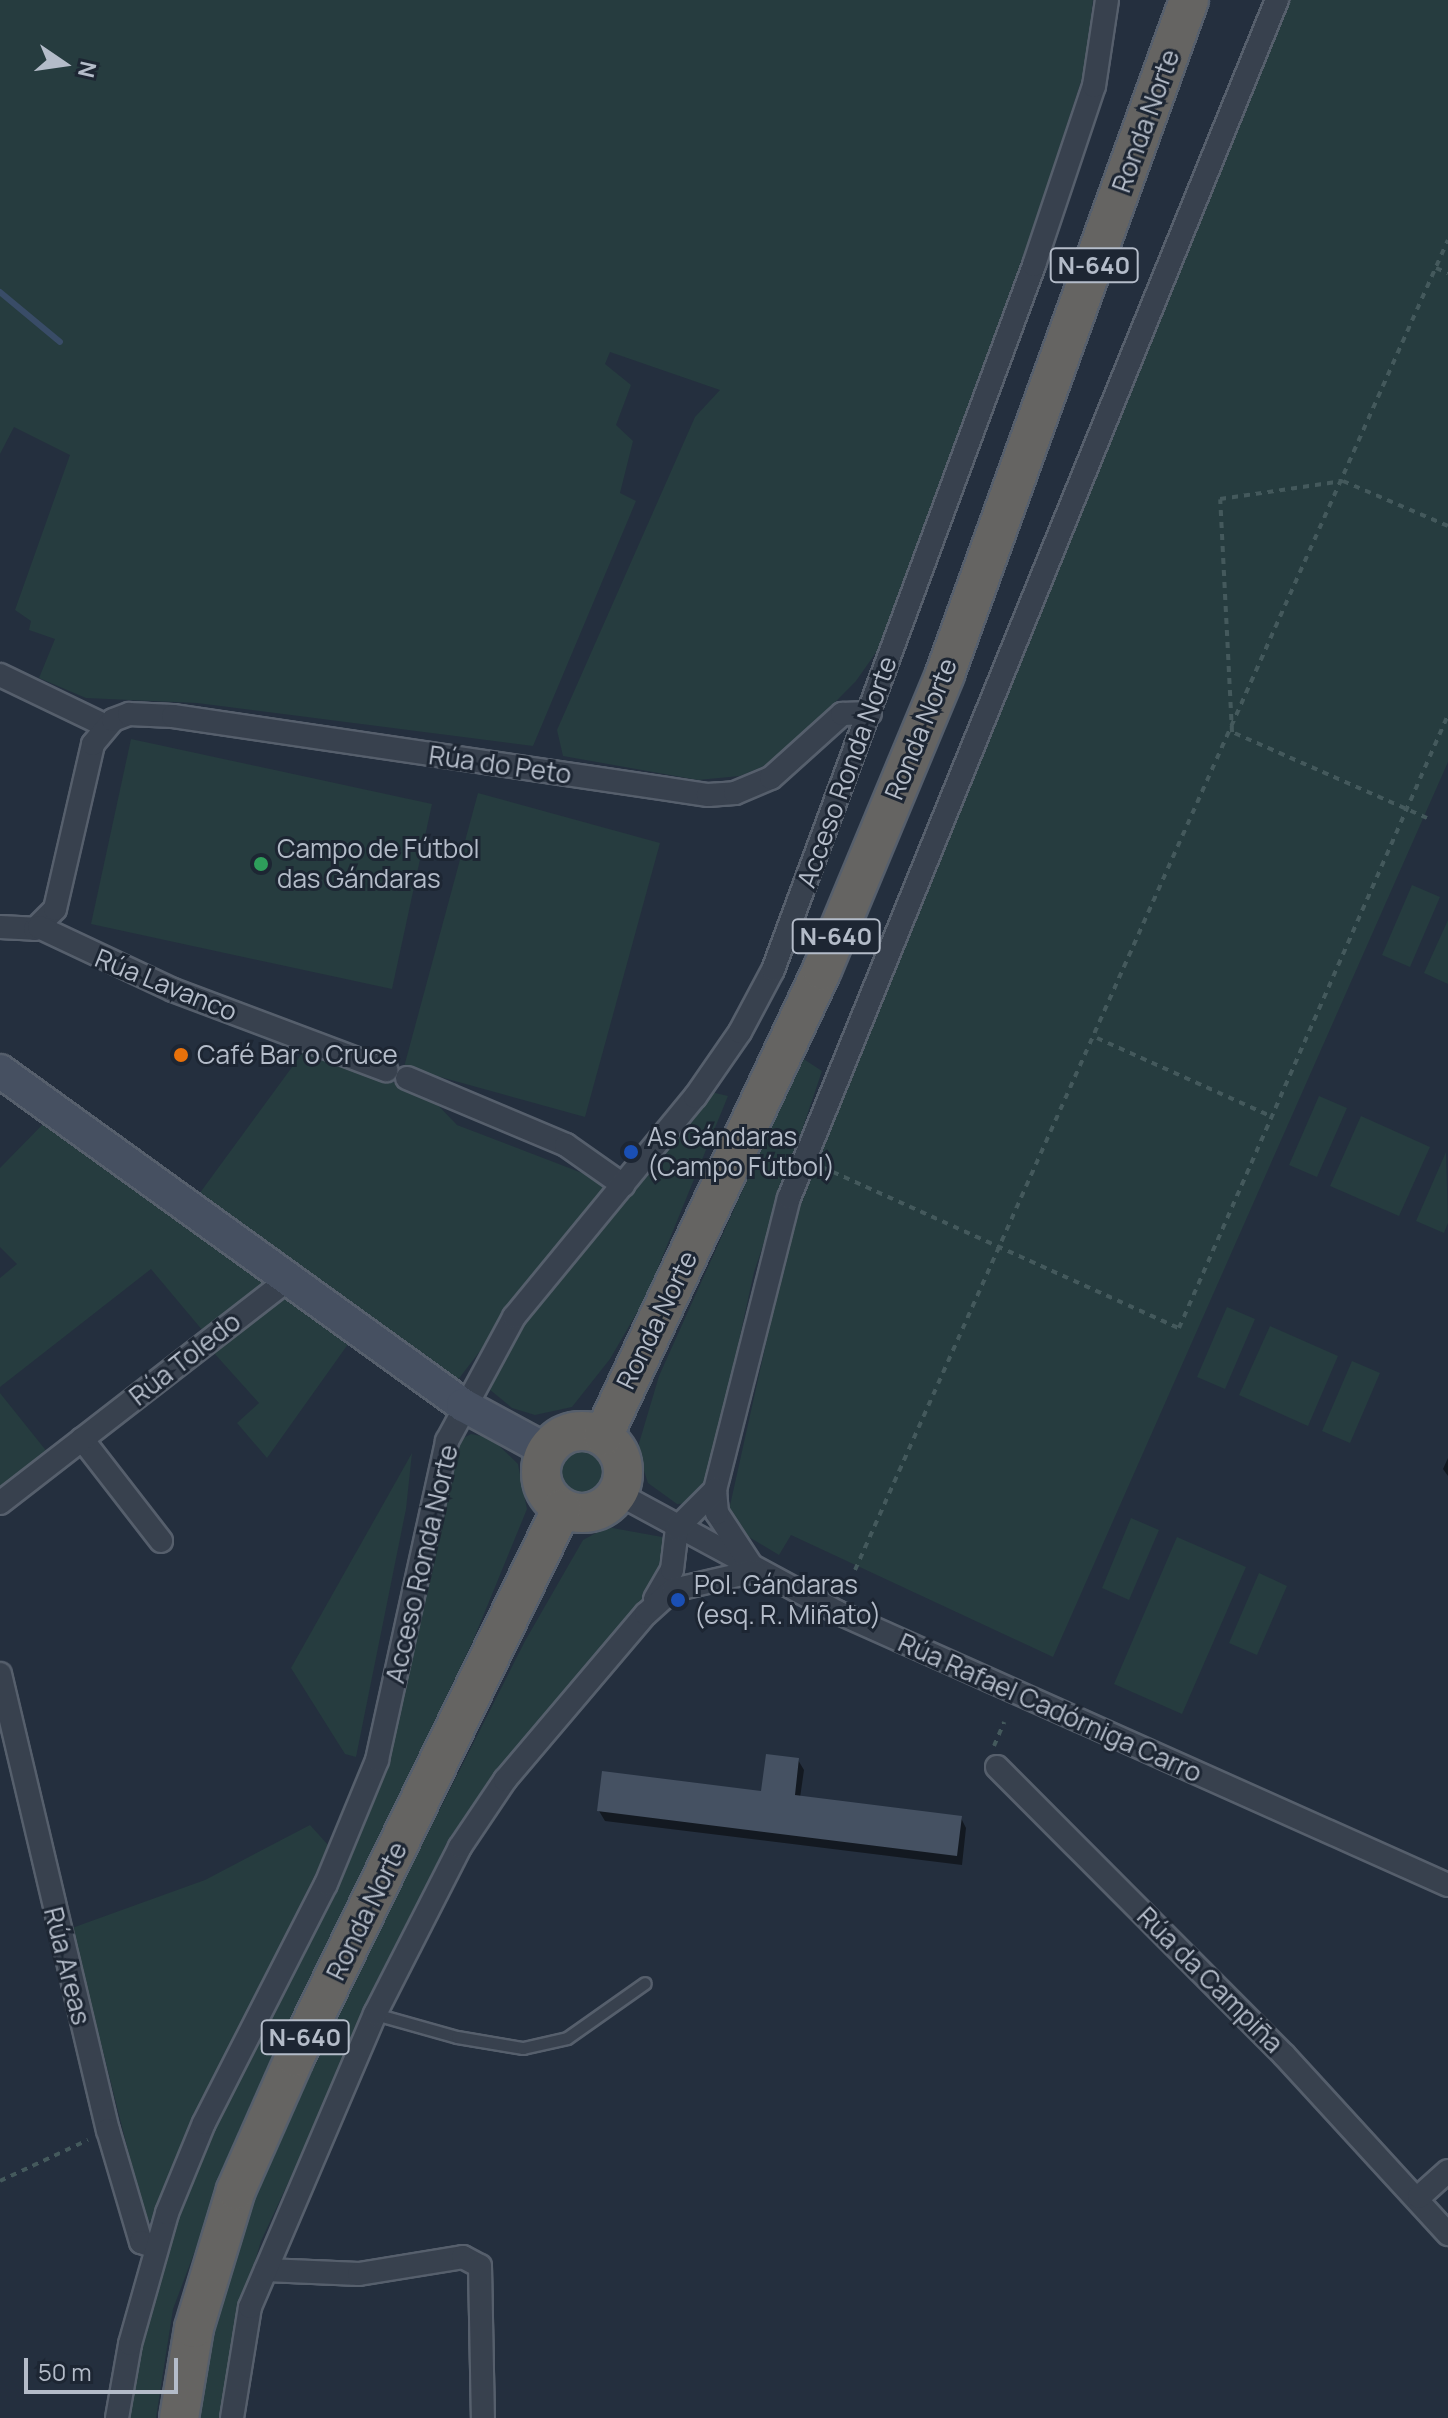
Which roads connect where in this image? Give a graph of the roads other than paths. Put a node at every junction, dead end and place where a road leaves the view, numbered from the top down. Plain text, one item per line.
1 (1107, 0) edge
2 (1189, 0) edge
3 (1277, 0) edge
4 (0, 675) edge
5 (870, 713) junction
6 (106, 726) junction
7 (0, 927) edge
8 (36, 928) junction
9 (0, 1071) edge
10 (623, 1185) junction
11 (288, 1280) junction
12 (463, 1405) junction
13 (603, 1436) junction
14 (82, 1439) junction
15 (546, 1450) junction
16 (715, 1490) junction
17 (617, 1493) junction
18 (0, 1503) edge
19 (562, 1508) junction
20 (677, 1528) junction
21 (161, 1541) dead end
22 (755, 1571) junction
23 (646, 1614) junction
24 (0, 1674) edge
25 (997, 1767) road end
26 (1448, 1885) edge
27 (645, 1983) dead end
28 (375, 2014) junction
29 (1448, 2171) edge
30 (1419, 2197) junction
31 (1448, 2234) edge
32 (155, 2247) junction
33 (266, 2270) junction
34 (117, 2418) edge
35 (179, 2418) edge
36 (232, 2418) edge
37 (483, 2418) edge

1 - 5 street, Acceso Ronda Norte
2 - 13 highway, Ronda Norte / N-640
3 - 16 street
4 - 6 street
5 - 6 street, Rúa do Peto
5 - 10 street, Acceso Ronda Norte
6 - 8 street
7 - 8 street
8 - 10 street, Rúa Lavanco
9 - 11 main road
10 - 12 street, Acceso Ronda Norte
11 - 12 main road
11 - 14 street, Rúa Toledo
12 - 15 main road
12 - 32 street, Acceso Ronda Norte
13 - 15 highway
13 - 17 highway
14 - 18 street, Rúa Toledo
14 - 21 street
15 - 19 highway
16 - 20 street
16 - 22 street
17 - 19 highway
17 - 20 street, Rúa Rafael Cadórniga Carro
19 - 35 highway, Ronda Norte / N-640
20 - 22 street, Rúa Rafael Cadórniga Carro
20 - 23 street
22 - 23 street
22 - 26 street, Rúa Rafael Cadórniga Carro
23 - 28 street
24 - 32 street, Rúa Areas
25 - 30 street, Rúa da Campiña
27 - 28 lane
28 - 33 street
29 - 30 street
30 - 31 street, Rúa da Campiña
32 - 34 street, Acceso Ronda Norte
33 - 36 street
33 - 37 street

